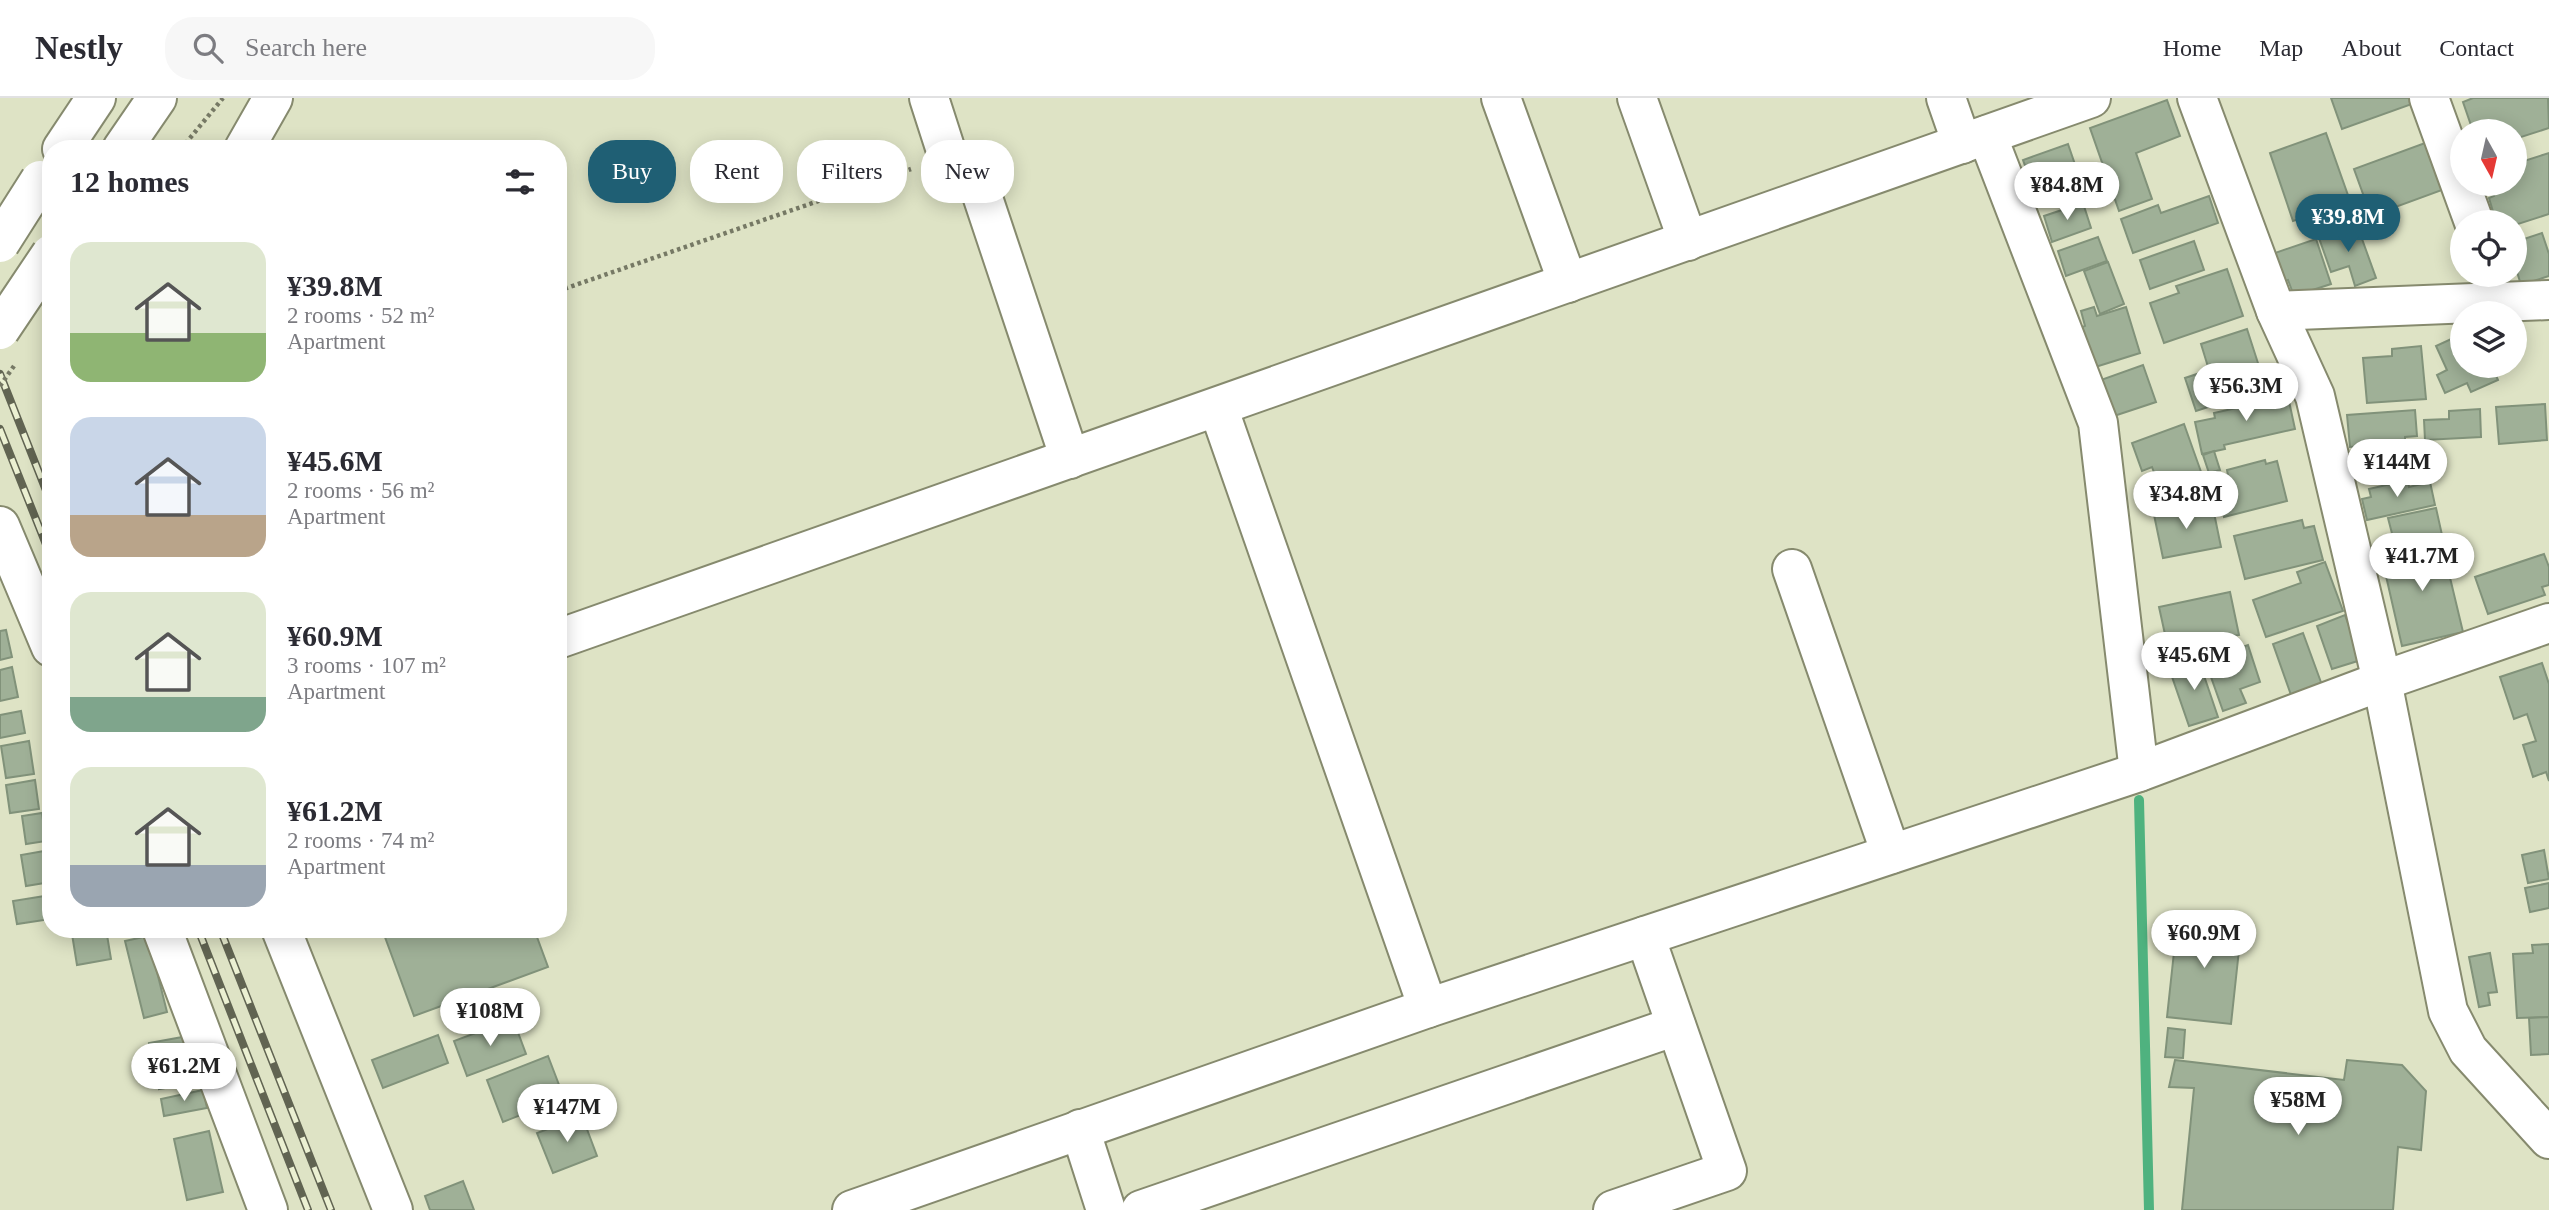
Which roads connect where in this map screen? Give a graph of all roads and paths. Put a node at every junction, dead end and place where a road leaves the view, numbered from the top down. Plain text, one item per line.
1 (96, 98) edge
2 (157, 98) edge
3 (223, 98) edge
4 (272, 98) edge
5 (929, 98) edge
6 (1501, 98) edge
7 (1637, 98) edge
8 (1946, 98) edge
9 (2091, 98) edge
10 (2197, 98) edge
11 (2430, 98) edge
12 (1974, 139) junction
13 (68, 140) edge
14 (128, 140) edge
15 (188, 140) edge
16 (249, 140) edge
17 (943, 140) edge
18 (921, 166) edge
19 (42, 178) edge
20 (984, 203) edge
21 (2470, 210) edge
22 (1688, 241) junction
23 (0, 243) edge
24 (42, 267) edge
25 (1568, 283) junction
26 (567, 287) edge
27 (2497, 289) edge
28 (2549, 300) edge
29 (2276, 311) junction
30 (0, 330) edge
31 (1218, 407) junction
32 (1070, 459) junction
33 (0, 526) edge
34 (1792, 569) dead end
35 (14, 598) edge
36 (2549, 623) edge
37 (42, 635) edge
38 (567, 636) edge
39 (2382, 681) junction
40 (2139, 772) junction
41 (1891, 854) junction
42 (1645, 936) junction
43 (165, 938) edge
44 (285, 938) edge
45 (1428, 1008) junction
46 (1676, 1026) junction
47 (1080, 1129) junction
48 (2549, 1139) edge
49 (264, 1209) edge
50 (393, 1210) edge
51 (852, 1210) edge
52 (1107, 1210) edge
53 (1141, 1210) edge
54 (1613, 1210) edge

1 - 13 main road
2 - 14 main road
3 - 15 path
4 - 16 main road
5 - 17 main road
6 - 25 main road
7 - 22 main road
8 - 12 main road
9 - 12 main road
10 - 29 main road
11 - 21 main road
12 - 22 main road
12 - 40 main road
18 - 26 path
19 - 23 main road, bridge
20 - 32 main road
22 - 25 main road
24 - 30 main road, bridge
25 - 31 main road
27 - 28 main road
27 - 29 main road
29 - 39 main road
31 - 32 main road
31 - 45 main road
32 - 38 main road
33 - 35 main road
34 - 41 main road
35 - 37 main road
36 - 39 main road
39 - 40 main road
39 - 48 main road
40 - 41 main road
41 - 42 main road
42 - 45 main road
42 - 46 main road
43 - 49 main road
44 - 50 main road
45 - 47 main road
46 - 53 main road
46 - 54 main road
47 - 51 main road
47 - 52 main road

